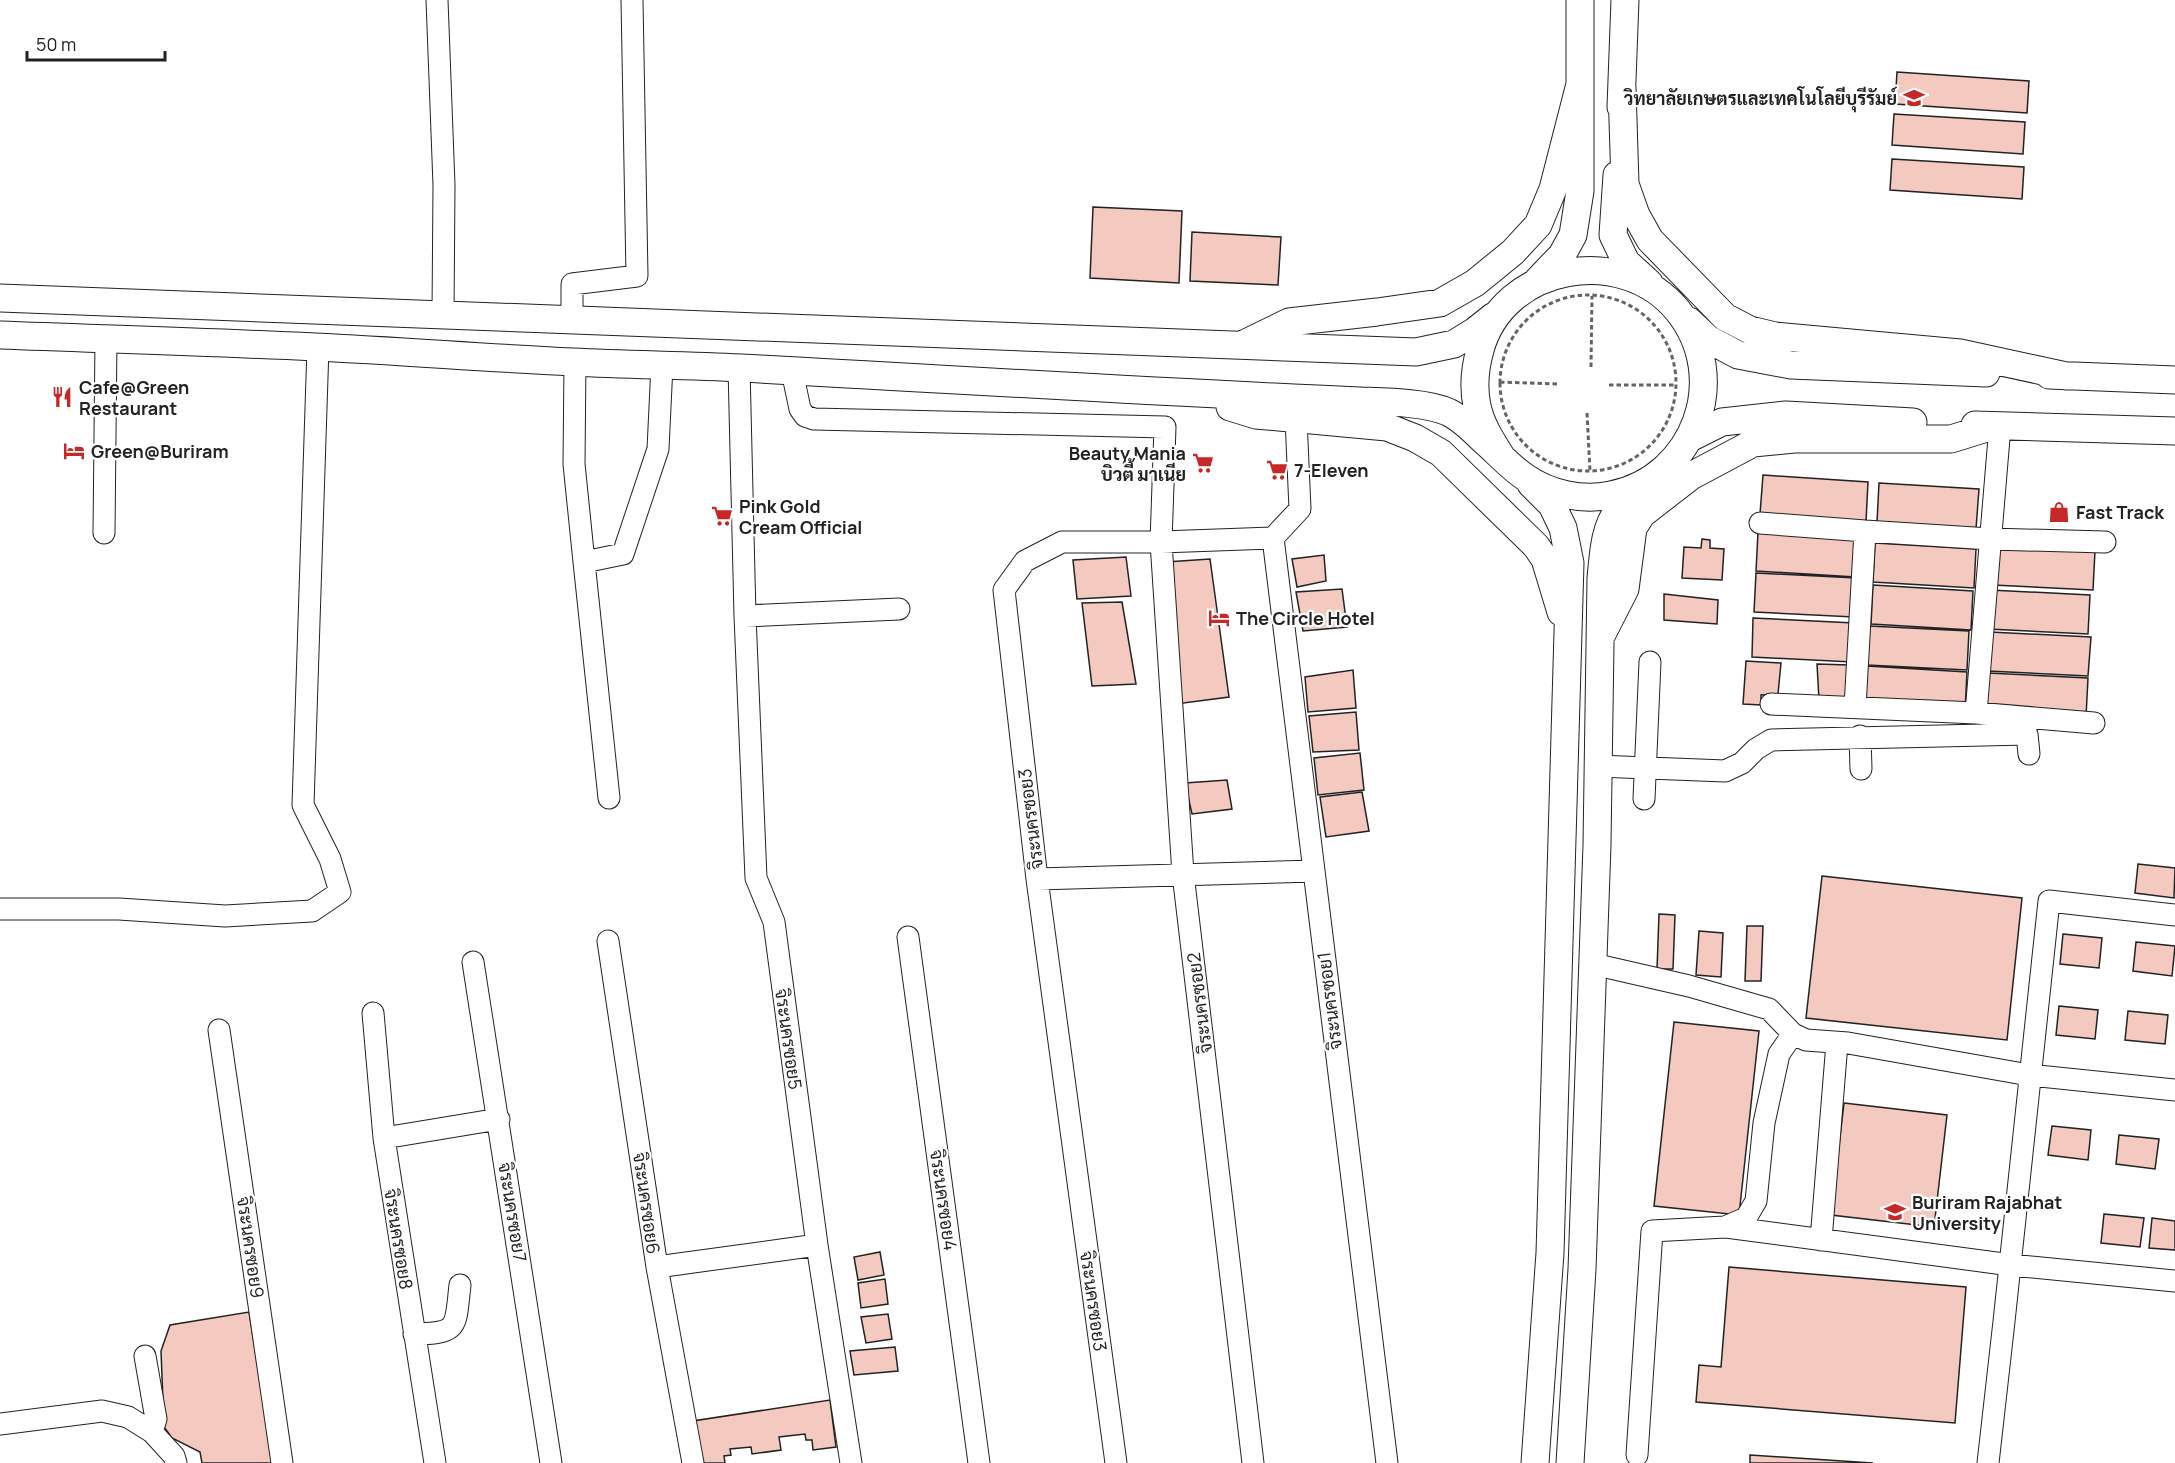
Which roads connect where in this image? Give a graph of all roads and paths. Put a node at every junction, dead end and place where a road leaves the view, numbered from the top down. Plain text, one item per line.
1 (437, 0) edge
2 (632, 0) edge
3 (1580, 0) edge
4 (1625, 0) edge
5 (1580, 84) junction
6 (1622, 88) junction
7 (1538, 281) junction
8 (1592, 296) junction
9 (0, 298) edge
10 (1670, 303) junction
11 (1498, 313) junction
12 (443, 314) junction
13 (572, 319) junction
14 (0, 334) edge
15 (106, 339) junction
16 (1240, 345) junction
17 (318, 347) junction
18 (575, 362) junction
19 (662, 365) junction
20 (1591, 367) dead end
21 (739, 368) junction
22 (792, 371) junction
23 (2066, 376) junction
24 (2175, 380) edge
25 (1500, 382) junction
26 (1558, 384) dead end
27 (1609, 385) dead end
28 (1677, 385) junction
29 (1188, 394) junction
30 (1587, 413) dead end
31 (1296, 419) junction
32 (1996, 426) junction
33 (2175, 431) edge
34 (1690, 438) junction
35 (1501, 456) junction
36 (1590, 471) junction
37 (1524, 477) junction
38 (1632, 490) junction
39 (1760, 523) dead end
40 (1865, 531) junction
41 (104, 533) dead end
42 (1273, 538) junction
43 (1990, 539) junction
44 (1161, 542) junction
45 (2104, 542) dead end
46 (584, 562) junction
47 (899, 609) dead end
48 (746, 616) junction
49 (1568, 636) junction
50 (1598, 643) junction
51 (1650, 662) dead end
52 (1771, 704) dead end
53 (1855, 707) junction
54 (1976, 713) junction
55 (2094, 723) dead end
56 (1860, 736) junction
57 (2029, 753) dead end
58 (1598, 766) junction
59 (1645, 768) junction
60 (1861, 769) dead end
61 (609, 798) dead end
62 (1644, 799) dead end
63 (1314, 871) junction
64 (1183, 874) junction
65 (1037, 879) junction
66 (0, 909) edge
67 (2175, 915) edge
68 (908, 937) dead end
69 (608, 941) dead end
70 (473, 962) dead end
71 (1593, 964) junction
72 (373, 1013) dead end
73 (219, 1030) dead end
74 (1794, 1034) junction
75 (1837, 1042) junction
76 (2029, 1075) junction
77 (2175, 1090) edge
78 (499, 1119) junction
79 (384, 1138) junction
80 (1725, 1227) junction
81 (1821, 1240) junction
82 (817, 1245) junction
83 (2011, 1265) junction
84 (657, 1267) junction
85 (2175, 1281) edge
86 (460, 1285) dead end
87 (414, 1334) junction
88 (145, 1356) dead end
89 (0, 1424) edge
90 (152, 1432) junction
91 (1637, 1455) dead end
92 (176, 1463) edge
93 (282, 1463) edge
94 (435, 1463) edge
95 (551, 1463) edge
96 (693, 1463) edge
97 (850, 1463) edge
98 (979, 1463) edge
99 (1116, 1463) edge
100 (1253, 1463) edge
101 (1387, 1463) edge
102 (1535, 1463) edge
103 (1570, 1463) edge
104 (1988, 1463) edge

1 - 12 street
2 - 13 street
3 - 5 main road
4 - 6 main road
5 - 7 main road
5 - 16 main road
6 - 10 main road
6 - 23 main road
7 - 10 main road
7 - 11 main road
8 - 20 path
8 - 25 path
8 - 28 path
9 - 12 main road
10 - 23 main road
10 - 34 main road
11 - 16 main road
11 - 35 main road
12 - 13 main road
13 - 16 main road
14 - 15 main road
15 - 17 main road
15 - 41 street
17 - 18 main road
17 - 66 street
18 - 19 main road
18 - 46 street
19 - 21 main road
19 - 46 street
21 - 22 main road
21 - 48 street, จิระนครซอย5
22 - 29 main road
22 - 44 street, จิระนครซอย2
23 - 24 main road
25 - 26 path
25 - 36 path
27 - 28 path
28 - 36 path
29 - 31 main road
29 - 35 main road
30 - 36 path
31 - 42 street
31 - 49 main road
32 - 33 main road
32 - 34 main road
32 - 43 street
32 - 50 main road
34 - 38 main road
35 - 37 main road
37 - 38 main road
37 - 49 main road
38 - 50 main road
39 - 40 street
40 - 43 street
40 - 53 street
42 - 44 street, จิระนครซอย3
42 - 63 street, จิระนครซอย1
43 - 45 street
43 - 54 street
44 - 64 street, จิระนครซอย2
44 - 65 street, จิระนครซอย3
46 - 61 street
47 - 48 street
48 - 82 street, จิระนครซอย5
49 - 102 main road
50 - 58 main road
51 - 59 street
52 - 53 street
53 - 54 street
54 - 55 street
56 - 57 street
56 - 59 street
56 - 60 street
58 - 59 street
58 - 71 main road
59 - 62 street
63 - 64 street
63 - 101 street, จิระนครซอย1
64 - 65 street
64 - 100 street, จิระนครซอย2
65 - 99 street, จิระนครซอย3
67 - 76 street
68 - 98 street, จิระนครซอย4
69 - 84 street, จิระนครซอย6
70 - 78 street, จิระนครซอย7
71 - 74 street
71 - 103 main road
72 - 79 street, จิระนครซอย8
73 - 93 street, จิระนครซอย9
74 - 75 street
74 - 80 street
75 - 76 street
75 - 81 street
76 - 77 street
76 - 83 street
78 - 79 street
78 - 95 street, จิระนครซอย7
79 - 87 street, จิระนครซอย8
80 - 81 street
80 - 91 street
81 - 83 street
82 - 84 street
82 - 97 street, จิระนครซอย5
83 - 85 street
83 - 104 street
84 - 96 street, จิระนครซอย6
86 - 87 street
87 - 94 street, จิระนครซอย8
88 - 90 street
89 - 90 street
90 - 92 street

